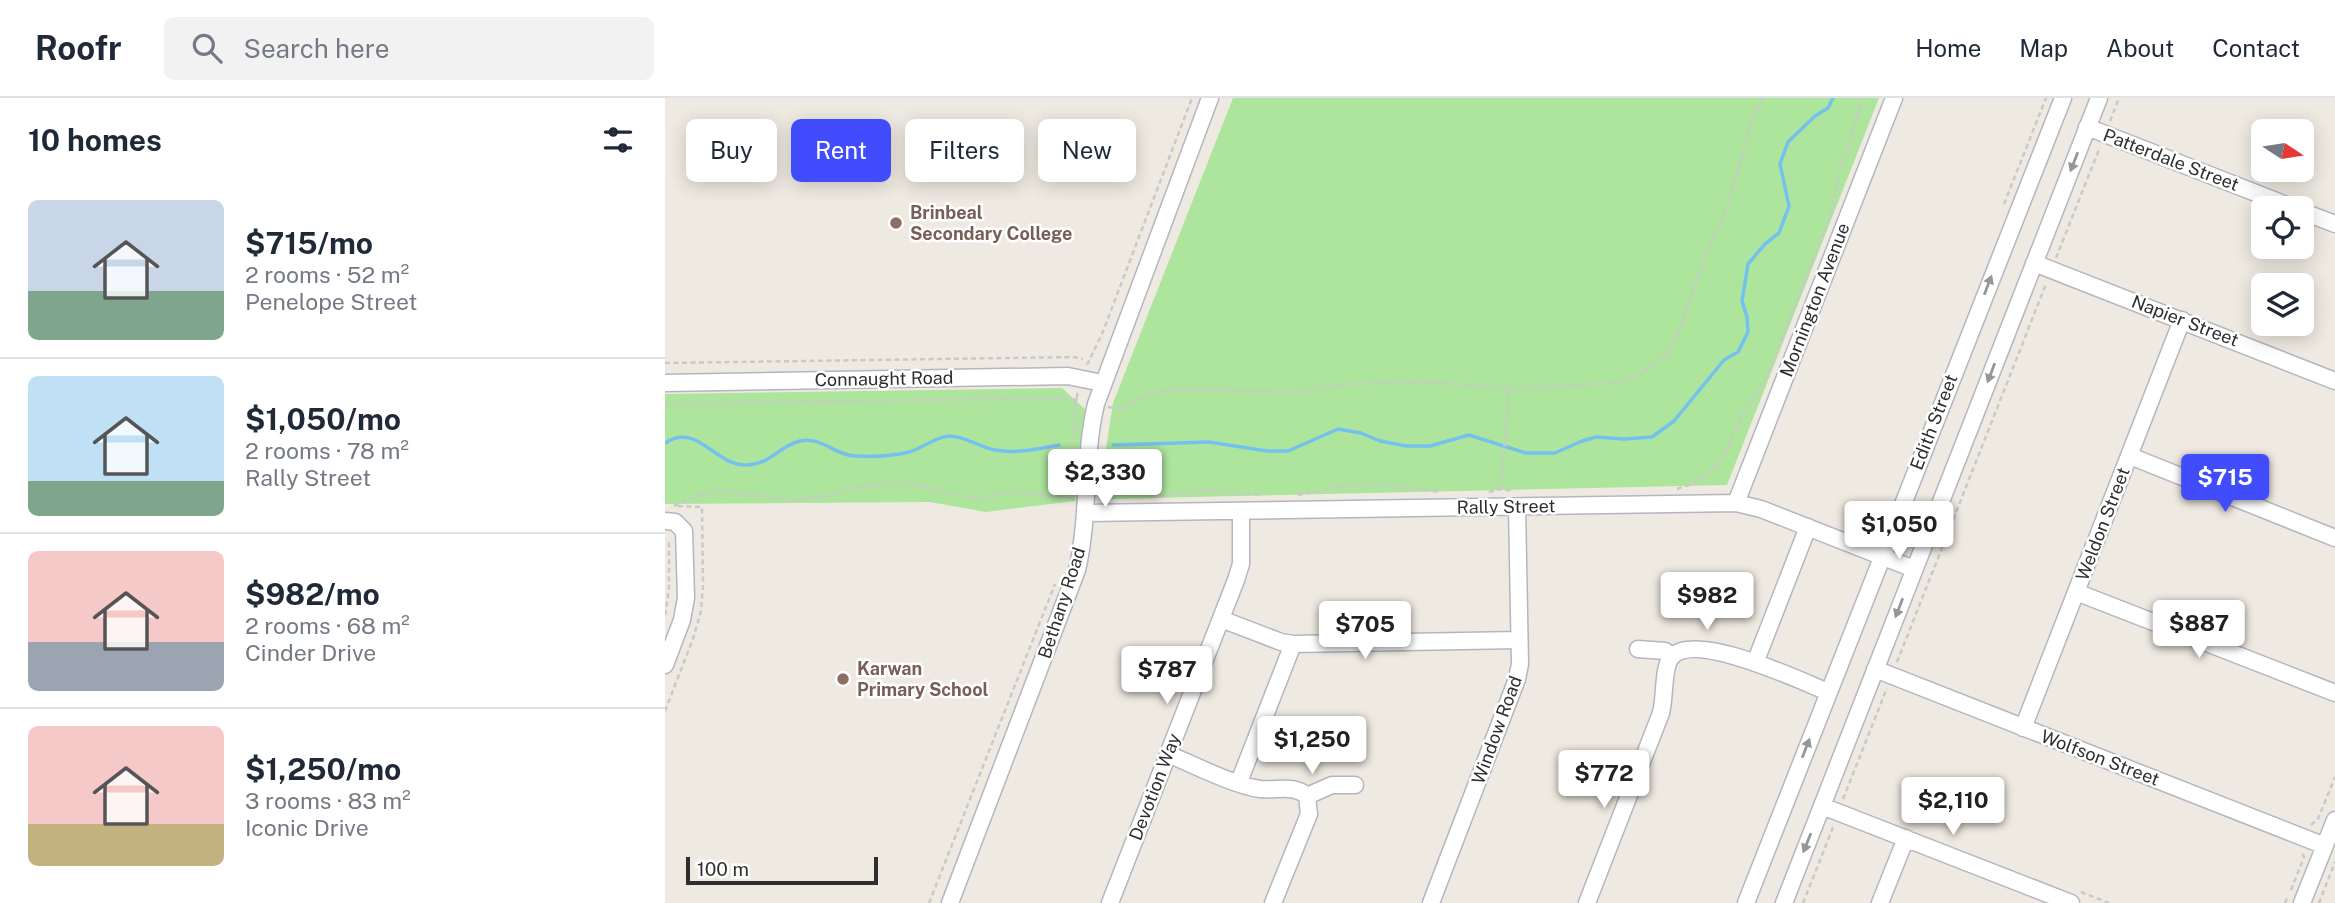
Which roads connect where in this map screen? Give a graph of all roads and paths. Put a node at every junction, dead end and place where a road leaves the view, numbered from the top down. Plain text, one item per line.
1 (1192, 98) edge
2 (1210, 98) edge
3 (1762, 98) edge
4 (1863, 98) edge
5 (1894, 98) edge
6 (2046, 98) edge
7 (2063, 98) edge
8 (2099, 98) edge
9 (2119, 98) edge
10 (2087, 127) junction
11 (2105, 134) junction
12 (2263, 196) edge
13 (2004, 204) dead end
14 (2314, 216) edge
15 (2335, 224) edge
16 (2034, 262) junction
17 (2051, 270) junction
18 (2182, 320) junction
19 (1083, 359) dead end
20 (665, 363) edge
21 (1082, 379) junction
22 (2335, 381) edge
23 (665, 383) edge
24 (1102, 383) junction
25 (1509, 389) junction
26 (1076, 399) junction
27 (665, 404) edge
28 (1095, 404) junction
29 (1074, 450) dead end
30 (2130, 457) junction
31 (1501, 489) junction
32 (1672, 489) dead end
33 (1440, 492) dead end
34 (1480, 493) dead end
35 (1263, 495) dead end
36 (1297, 495) dead end
37 (1141, 498) dead end
38 (1518, 500) junction
39 (1737, 503) junction
40 (665, 506) edge
41 (1086, 506) junction
42 (1241, 511) junction
43 (665, 521) edge
44 (1808, 527) junction
45 (2335, 538) edge
46 (1881, 556) junction
47 (1914, 569) junction
48 (1058, 577) dead end
49 (2076, 592) junction
50 (1221, 619) junction
51 (1519, 640) junction
52 (1293, 644) junction
53 (1637, 649) dead end
54 (1672, 656) junction
55 (1755, 663) junction
56 (665, 665) edge
57 (1875, 670) junction
58 (1892, 676) junction
59 (1828, 692) junction
60 (2335, 694) edge
61 (2023, 728) junction
62 (1168, 754) junction
63 (2335, 777) edge
64 (1239, 782) junction
65 (1355, 785) dead end
66 (1307, 796) junction
67 (1822, 806) junction
68 (1839, 812) junction
69 (2335, 820) edge
70 (1906, 838) junction
71 (2306, 839) junction
72 (2325, 846) junction
73 (2335, 862) edge
74 (929, 903) edge
75 (950, 903) edge
76 (1110, 903) edge
77 (1273, 903) edge
78 (1431, 903) edge
79 (1587, 903) edge
80 (1746, 903) edge
81 (1784, 903) edge
82 (1803, 903) edge
83 (1880, 903) edge
84 (2071, 903) edge
85 (2285, 903) edge
86 (2302, 903) edge
87 (2319, 903) edge

1 - 21 path
2 - 24 street, Bethany Road
3 - 25 path
4 - 32 path
5 - 39 street, Mornington Avenue
6 - 13 path
46 -> 7 street, Edith Street
8 - 10 street, Edith Street
9 - 11 path
10 - 11 street, Patterdale Street
10 -> 16 street, Edith Street
11 - 12 street, Patterdale Street
11 - 17 path
14 - 15 street
16 - 17 street, Napier Street
16 -> 47 street, Edith Street
17 - 18 street, Napier Street
17 - 58 path
18 - 22 street, Napier Street
18 - 30 street, Weldon Street
19 - 20 path
21 - 23 street, Connaught Road
21 - 24 street, Connaught Road
21 - 26 path
24 - 28 street, Bethany Road
25 - 28 path
25 - 31 path
26 - 27 path
26 - 28 path
26 - 29 path
28 - 41 street, Bethany Road
30 - 45 street
30 - 49 street, Weldon Street
31 - 34 path
31 - 38 path
33 - 36 path
35 - 37 path
38 - 39 street, Rally Street
38 - 42 street, Rally Street
38 - 51 street, Window Road
39 - 44 street, Rally Street
40 - 41 path
41 - 42 street, Rally Street
41 - 75 street, Bethany Road
42 - 50 street, Devotion Way
43 - 56 street
44 - 46 street, Rally Street
44 - 55 street
46 - 47 street, Rally Street
46 - 59 street, Edith Street
47 -> 57 street, Edith Street
48 - 74 path
49 - 60 street
49 - 61 street, Weldon Street
50 - 52 street
50 - 62 street, Devotion Way
51 - 52 street
51 - 78 street, Window Road
52 - 64 street
53 - 54 street
54 - 55 street
54 - 79 street
55 - 59 street
57 - 58 street, Wolfson Street
57 - 67 street, Edith Street
58 - 61 street, Wolfson Street
58 - 68 path
80 -> 59 street, Edith Street
61 - 71 street, Wolfson Street
62 - 64 street
62 - 76 street, Devotion Way
63 - 71 path
64 - 66 street
65 - 66 street
66 - 77 street
67 - 68 street
67 -> 81 street, Edith Street
68 - 70 street
68 - 82 path
69 - 72 street
70 - 83 street
70 - 84 street
71 - 72 street, Wolfson Street
71 - 85 path
72 - 86 street
73 - 87 path

